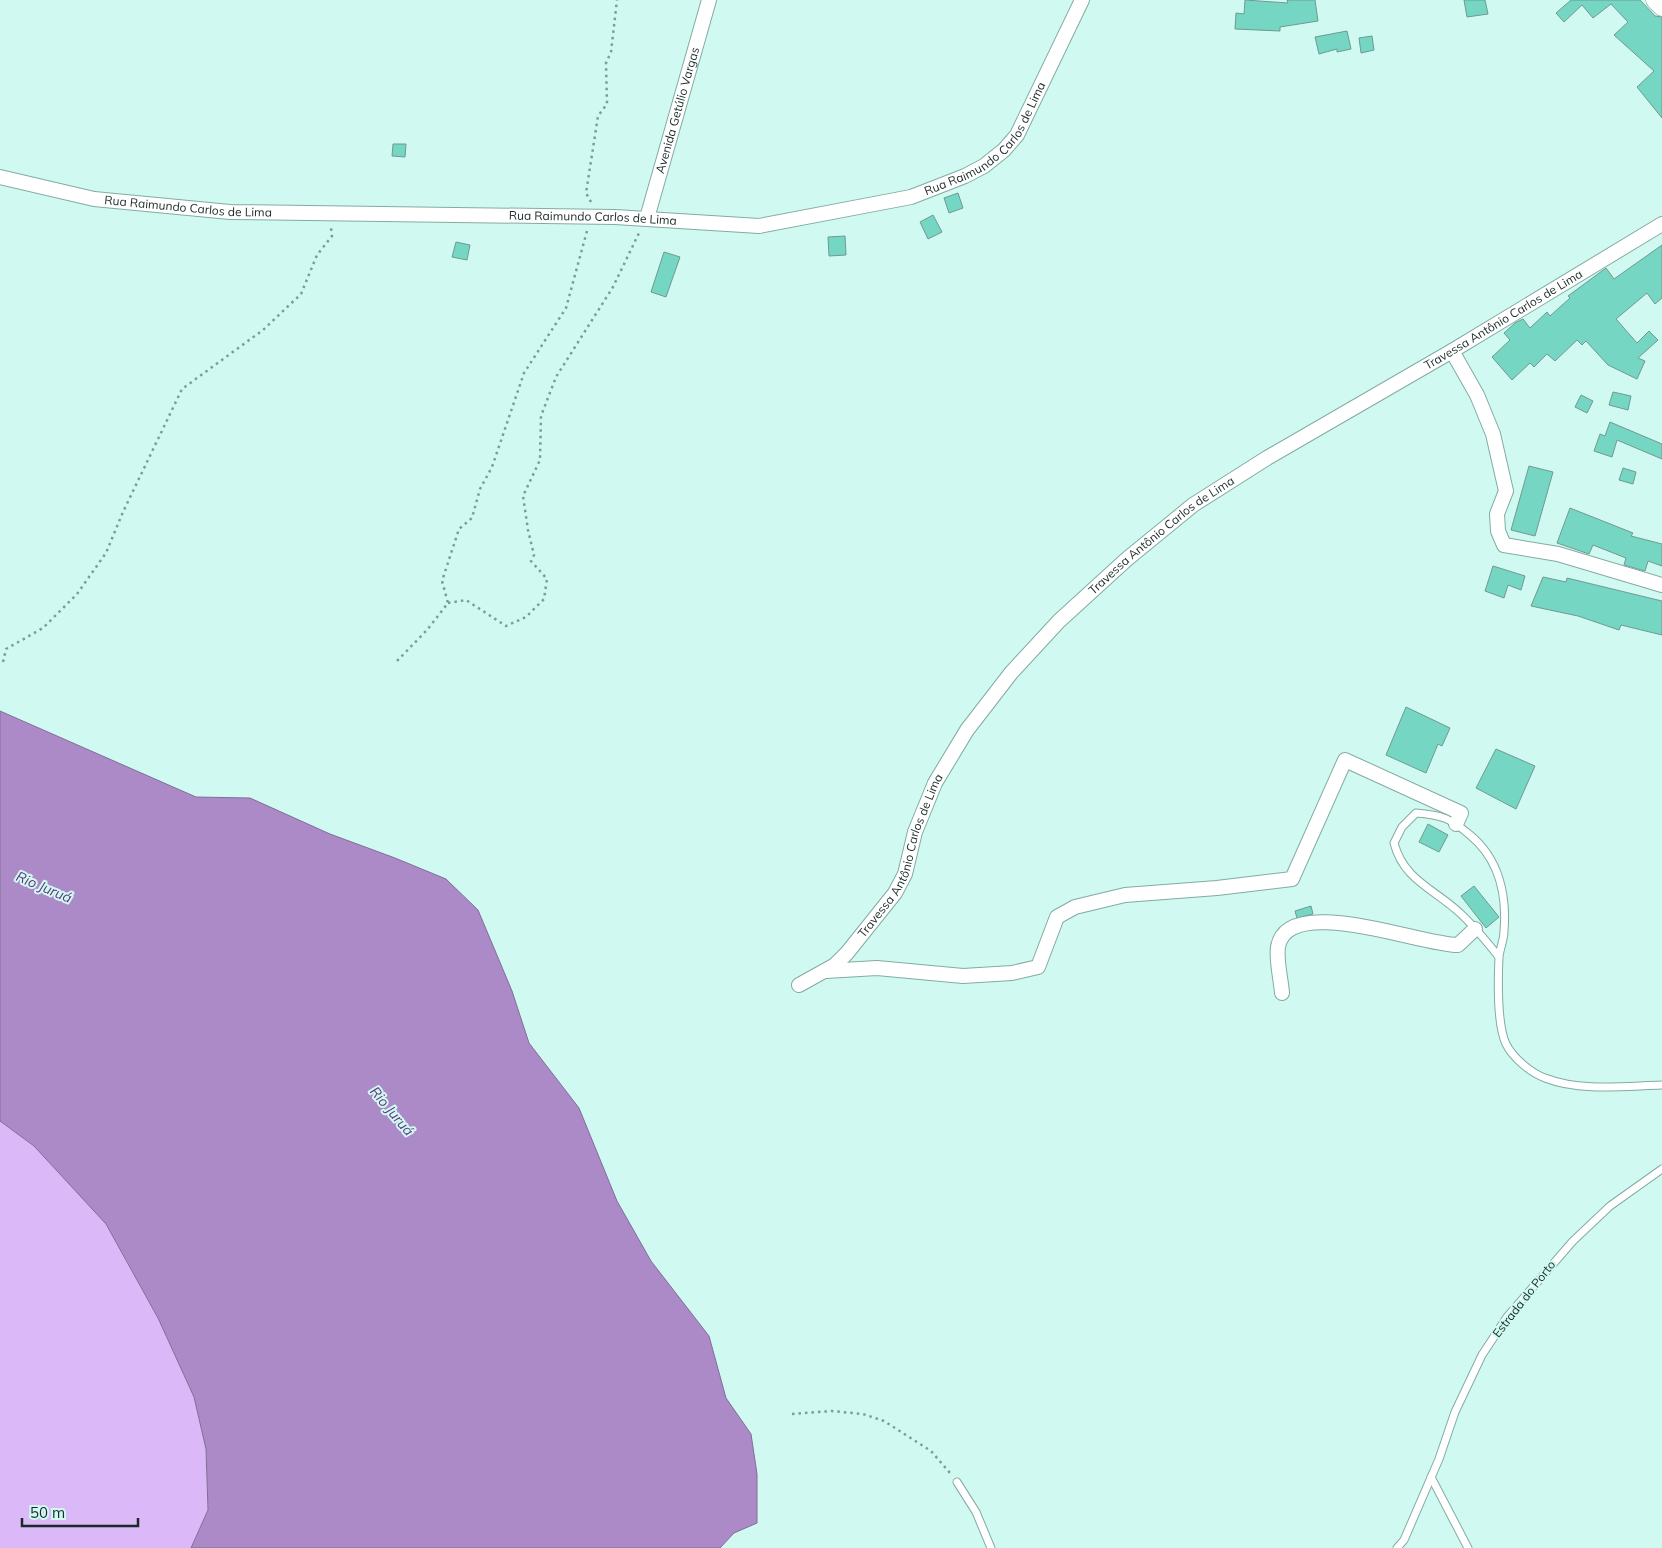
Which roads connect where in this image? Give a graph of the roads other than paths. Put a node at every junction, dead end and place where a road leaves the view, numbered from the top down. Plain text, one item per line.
1 (709, 0) edge
2 (1082, 0) edge
3 (1655, 0) edge
4 (1662, 7) edge
5 (0, 177) edge
6 (647, 218) junction
7 (1662, 224) edge
8 (1452, 350) junction
9 (1662, 585) edge
10 (1456, 824) junction
11 (1475, 929) junction
12 (1499, 957) junction
13 (826, 971) junction
14 (799, 986) dead end
15 (1282, 993) dead end
16 (1662, 1085) edge
17 (1662, 1169) edge
18 (1431, 1477) junction
19 (957, 1482) road end
20 (991, 1548) edge
21 (1397, 1548) edge
22 (1468, 1548) edge

1 - 6 street, Avenida Getúlio Vargas
2 - 6 street, Rua Raimundo Carlos de Lima
3 - 4 street
5 - 6 street, Rua Raimundo Carlos de Lima
7 - 8 street, Travessa Antônio Carlos de Lima
8 - 9 street
8 - 13 street, Travessa Antônio Carlos de Lima
10 - 11 lane
10 - 12 lane
10 - 13 street
11 - 12 lane
11 - 15 street
12 - 16 lane
13 - 14 street, Travessa Antônio Carlos de Lima
17 - 18 lane, Estrada do Porto
18 - 21 lane, Estrada do Porto
18 - 22 lane
19 - 20 lane

